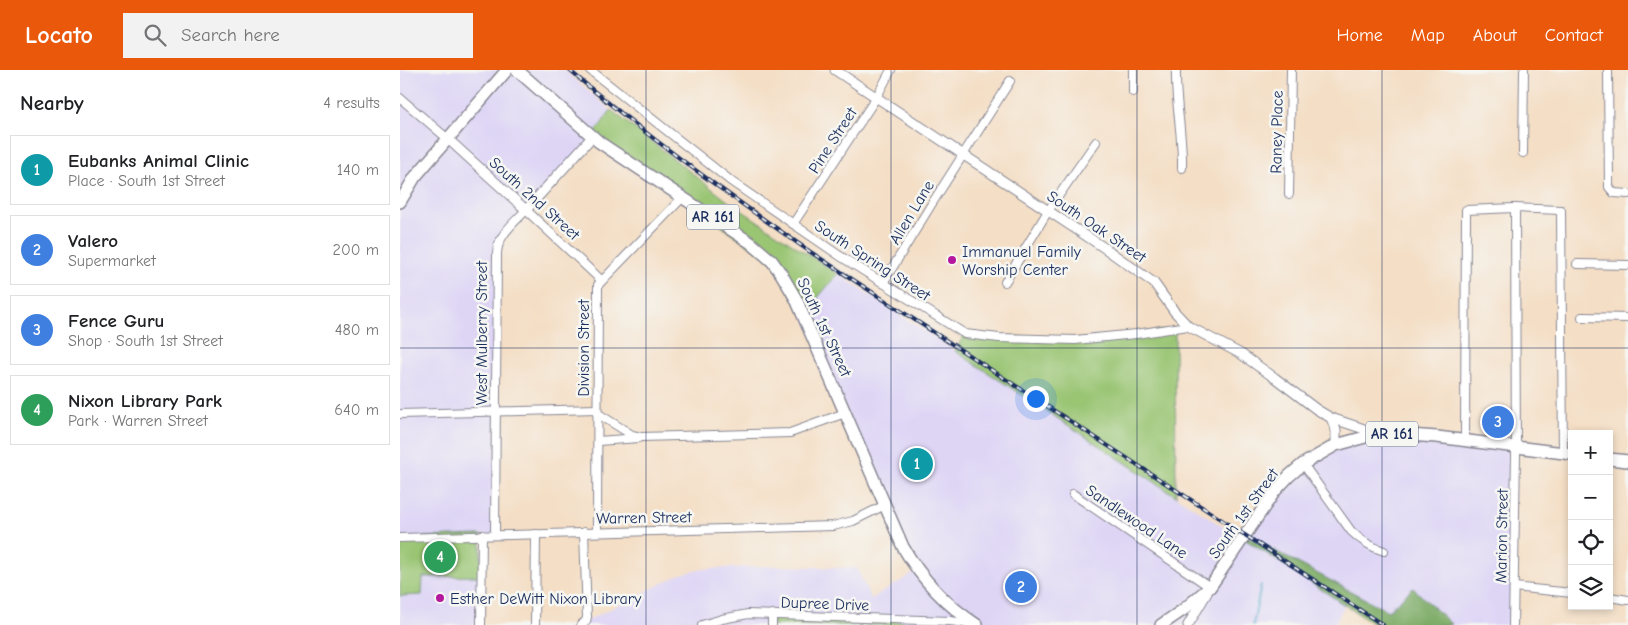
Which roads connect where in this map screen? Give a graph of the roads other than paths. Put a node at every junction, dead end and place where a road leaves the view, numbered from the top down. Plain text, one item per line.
1 (510, 70) edge
2 (590, 70) edge
3 (835, 70) edge
4 (891, 70) edge
5 (1133, 70) edge
6 (1176, 70) edge
7 (1291, 70) edge
8 (1524, 70) edge
9 (1608, 70) edge
10 (1010, 81) dead end
11 (1133, 92) dead end
12 (400, 98) edge
13 (876, 98) junction
14 (592, 137) junction
15 (448, 139) junction
16 (1096, 142) dead end
17 (1523, 153) dead end
18 (962, 155) junction
19 (1182, 168) dead end
20 (1289, 194) dead end
21 (1628, 194) edge
22 (682, 198) junction
23 (400, 202) edge
24 (1515, 208) junction
25 (526, 210) junction
26 (1048, 211) junction
27 (793, 224) junction
28 (1577, 264) dead end
29 (1628, 265) edge
30 (601, 280) junction
31 (1005, 282) dead end
32 (883, 283) junction
33 (1582, 317) dead end
34 (1628, 318) edge
35 (1188, 326) junction
36 (597, 411) junction
37 (496, 412) junction
38 (845, 413) junction
39 (400, 414) edge
40 (1331, 418) junction
41 (1379, 434) junction
42 (641, 437) junction
43 (598, 441) junction
44 (1465, 441) junction
45 (1336, 445) junction
46 (1516, 447) junction
47 (1568, 454) edge
48 (1613, 459) edge
49 (1628, 461) edge
50 (1303, 464) junction
51 (1073, 494) dead end
52 (885, 505) junction
53 (584, 532) junction
54 (597, 532) junction
55 (536, 534) junction
56 (482, 535) junction
57 (495, 535) junction
58 (400, 538) edge
59 (1384, 551) dead end
60 (1514, 586) junction
61 (1210, 587) junction
62 (1568, 593) edge
63 (1613, 598) edge
64 (1628, 600) edge
65 (772, 614) junction
66 (481, 625) edge
67 (535, 625) edge
68 (581, 625) edge
69 (702, 625) edge
70 (772, 625) edge
71 (977, 625) edge
72 (1161, 625) edge
73 (1188, 625) edge
74 (1513, 625) edge

1 - 14 main road, South 1st Street / AR 161
1 - 15 main road
2 - 27 street, South Spring Street
3 - 13 street, South Oak Street
4 - 13 street, Pine Street
5 - 11 street
6 - 19 street
7 - 20 street, Raney Place
8 - 17 street
9 - 21 street
10 - 18 street, Allen Lane
12 - 15 street
13 - 18 street, South Oak Street
13 - 27 street, Pine Street
14 - 22 main road, South 1st Street / AR 161
14 - 25 street, West Mulberry Street
15 - 23 main road
15 - 25 street, South 2nd Street
16 - 26 street
18 - 26 street, South Oak Street
18 - 32 street, Allen Lane
22 - 30 street, Division Street
22 - 38 main road, South 1st Street / AR 161
24 - 44 street
24 - 46 street, Marion Street
24 - 47 street
25 - 30 street, South 2nd Street
25 - 37 street, West Mulberry Street
26 - 31 street
26 - 35 street, South Oak Street
27 - 32 street, South Spring Street
28 - 29 street
30 - 36 street, Division Street
32 - 35 street, South Spring Street
33 - 34 street
35 - 40 street, South Oak Street
36 - 37 street
36 - 42 street
36 - 43 street, Division Street
37 - 39 street
37 - 57 street, West Mulberry Street
38 - 42 street
38 - 52 main road, South 1st Street / AR 161
40 - 41 street, South Oak Street
40 - 45 street
41 - 44 main road, South 1st Street / AR 161
41 - 45 main road, South 1st Street / AR 161
42 - 43 street
43 - 54 street, Division Street
44 - 46 main road, South 1st Street / AR 161
45 - 50 main road, South 1st Street / AR 161
46 - 47 main road, South 1st Street / AR 161
46 - 60 street, Marion Street
48 - 49 main road
50 - 59 street
50 - 61 main road, South 1st Street / AR 161
51 - 61 street, Sandlewood Lane
52 - 54 street, Warren Street
52 - 71 main road, South 1st Street / AR 161
53 - 54 street, Warren Street
53 - 55 street, Warren Street
53 - 68 street
55 - 57 street, Warren Street
55 - 67 street
56 - 57 street, Warren Street
56 - 58 street, Warren Street
56 - 66 street
60 - 62 street
60 - 74 street, Marion Street
61 - 72 main road, South 1st Street / AR 161
61 - 73 street
63 - 64 street
65 - 69 street, Dupree Drive
65 - 70 street
65 - 71 street, Dupree Drive

